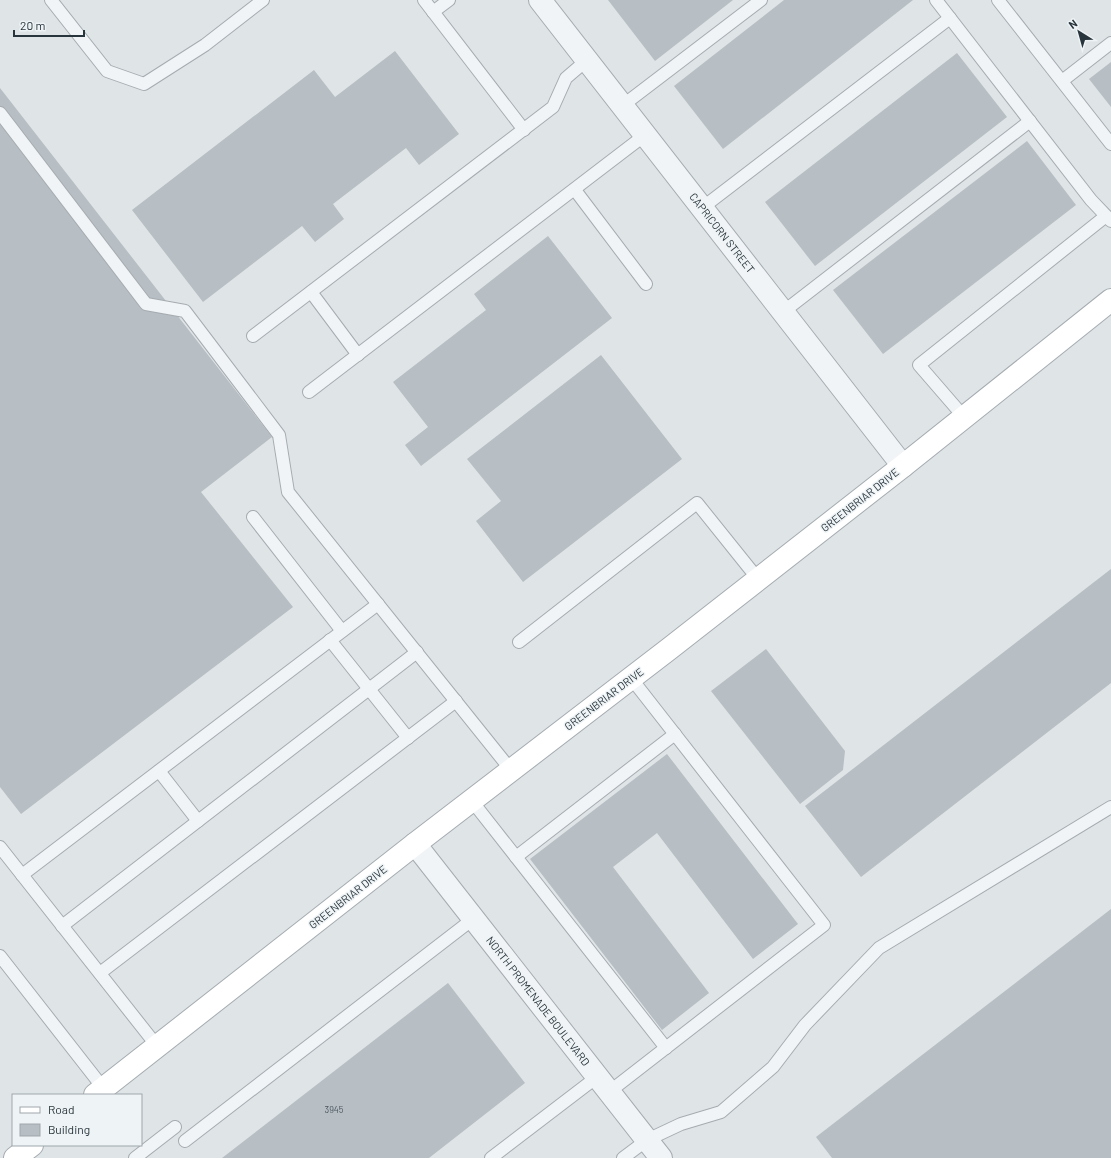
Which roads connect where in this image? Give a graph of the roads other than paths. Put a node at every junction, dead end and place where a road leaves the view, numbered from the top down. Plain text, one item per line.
1 (51, 0) edge
2 (263, 0) edge
3 (424, 0) edge
4 (449, 0) edge
5 (761, 0) edge
6 (936, 0) edge
7 (998, 0) edge
8 (544, 1) edge
9 (433, 12) junction
10 (950, 18) junction
11 (1111, 43) edge
12 (587, 60) junction
13 (1062, 81) junction
14 (622, 106) junction
15 (0, 113) edge
16 (1030, 121) junction
17 (524, 130) junction
18 (646, 135) junction
19 (1111, 144) edge
20 (575, 190) junction
21 (702, 208) junction
22 (1109, 218) edge
23 (646, 284) dead end
24 (311, 292) junction
25 (1111, 300) edge
26 (783, 312) junction
27 (253, 336) dead end
28 (358, 355) junction
29 (309, 392) dead end
30 (964, 417) junction
31 (903, 466) junction
32 (253, 517) dead end
33 (758, 579) junction
34 (378, 604) junction
35 (342, 631) junction
36 (330, 640) junction
37 (519, 642) dead end
38 (417, 652) junction
39 (631, 678) junction
40 (369, 689) junction
41 (456, 701) junction
42 (675, 734) junction
43 (408, 738) junction
44 (512, 770) junction
45 (159, 771) junction
46 (472, 801) junction
47 (1111, 807) edge
48 (198, 821) junction
49 (415, 844) junction
50 (0, 846) edge
51 (516, 857) junction
52 (22, 875) junction
53 (473, 919) junction
54 (62, 926) junction
55 (0, 956) edge
56 (100, 973) junction
57 (157, 1046) junction
58 (666, 1048) junction
59 (603, 1084) junction
60 (99, 1092) edge
61 (175, 1127) dead end
62 (185, 1140) dead end
63 (647, 1140) junction
64 (31, 1146) edge
65 (15, 1158) edge
66 (135, 1158) edge
67 (491, 1158) edge
68 (623, 1158) edge
69 (661, 1158) edge

1 - 2 lane
3 - 9 lane
4 - 9 lane
5 - 14 lane
6 - 10 lane
7 - 13 lane
8 - 12 street, CAPRICORN STREET
9 - 17 lane
10 - 16 lane
10 - 21 lane
11 - 13 lane
12 - 14 street, CAPRICORN STREET
12 - 17 lane
13 - 19 lane
14 - 18 street, CAPRICORN STREET
15 - 34 lane
16 - 22 lane
16 - 26 lane
17 - 24 lane
18 - 20 lane
18 - 21 street, CAPRICORN STREET
20 - 23 lane
20 - 28 lane
21 - 26 street, CAPRICORN STREET
22 - 30 lane
24 - 27 lane
24 - 28 lane
25 - 30 street, GREENBRIAR DRIVE
26 - 31 street, CAPRICORN STREET
28 - 29 lane
30 - 31 street, GREENBRIAR DRIVE
31 - 33 street, GREENBRIAR DRIVE
32 - 35 lane
33 - 37 lane
33 - 39 street, GREENBRIAR DRIVE
34 - 35 lane
34 - 38 lane
35 - 36 lane
36 - 40 lane
36 - 45 lane
38 - 40 lane
38 - 41 lane
39 - 42 lane
39 - 44 street, GREENBRIAR DRIVE
40 - 43 lane
40 - 48 lane
41 - 43 lane
41 - 44 lane
42 - 51 lane
42 - 58 lane
43 - 56 lane
44 - 46 street, GREENBRIAR DRIVE
45 - 48 lane
45 - 52 lane
46 - 49 street, GREENBRIAR DRIVE
46 - 51 lane
47 - 63 lane
48 - 54 lane
49 - 53 street, NORTH PROMENADE BOULEVARD
49 - 57 street, GREENBRIAR DRIVE
50 - 52 lane
51 - 58 lane
52 - 54 lane
53 - 59 street, NORTH PROMENADE BOULEVARD
53 - 62 lane
54 - 56 lane
55 - 60 lane
56 - 57 lane
57 - 60 street, GREENBRIAR DRIVE
58 - 59 lane
59 - 63 street, NORTH PROMENADE BOULEVARD
59 - 67 lane
61 - 66 lane
63 - 68 lane
63 - 69 street, NORTH PROMENADE BOULEVARD
64 - 65 street

